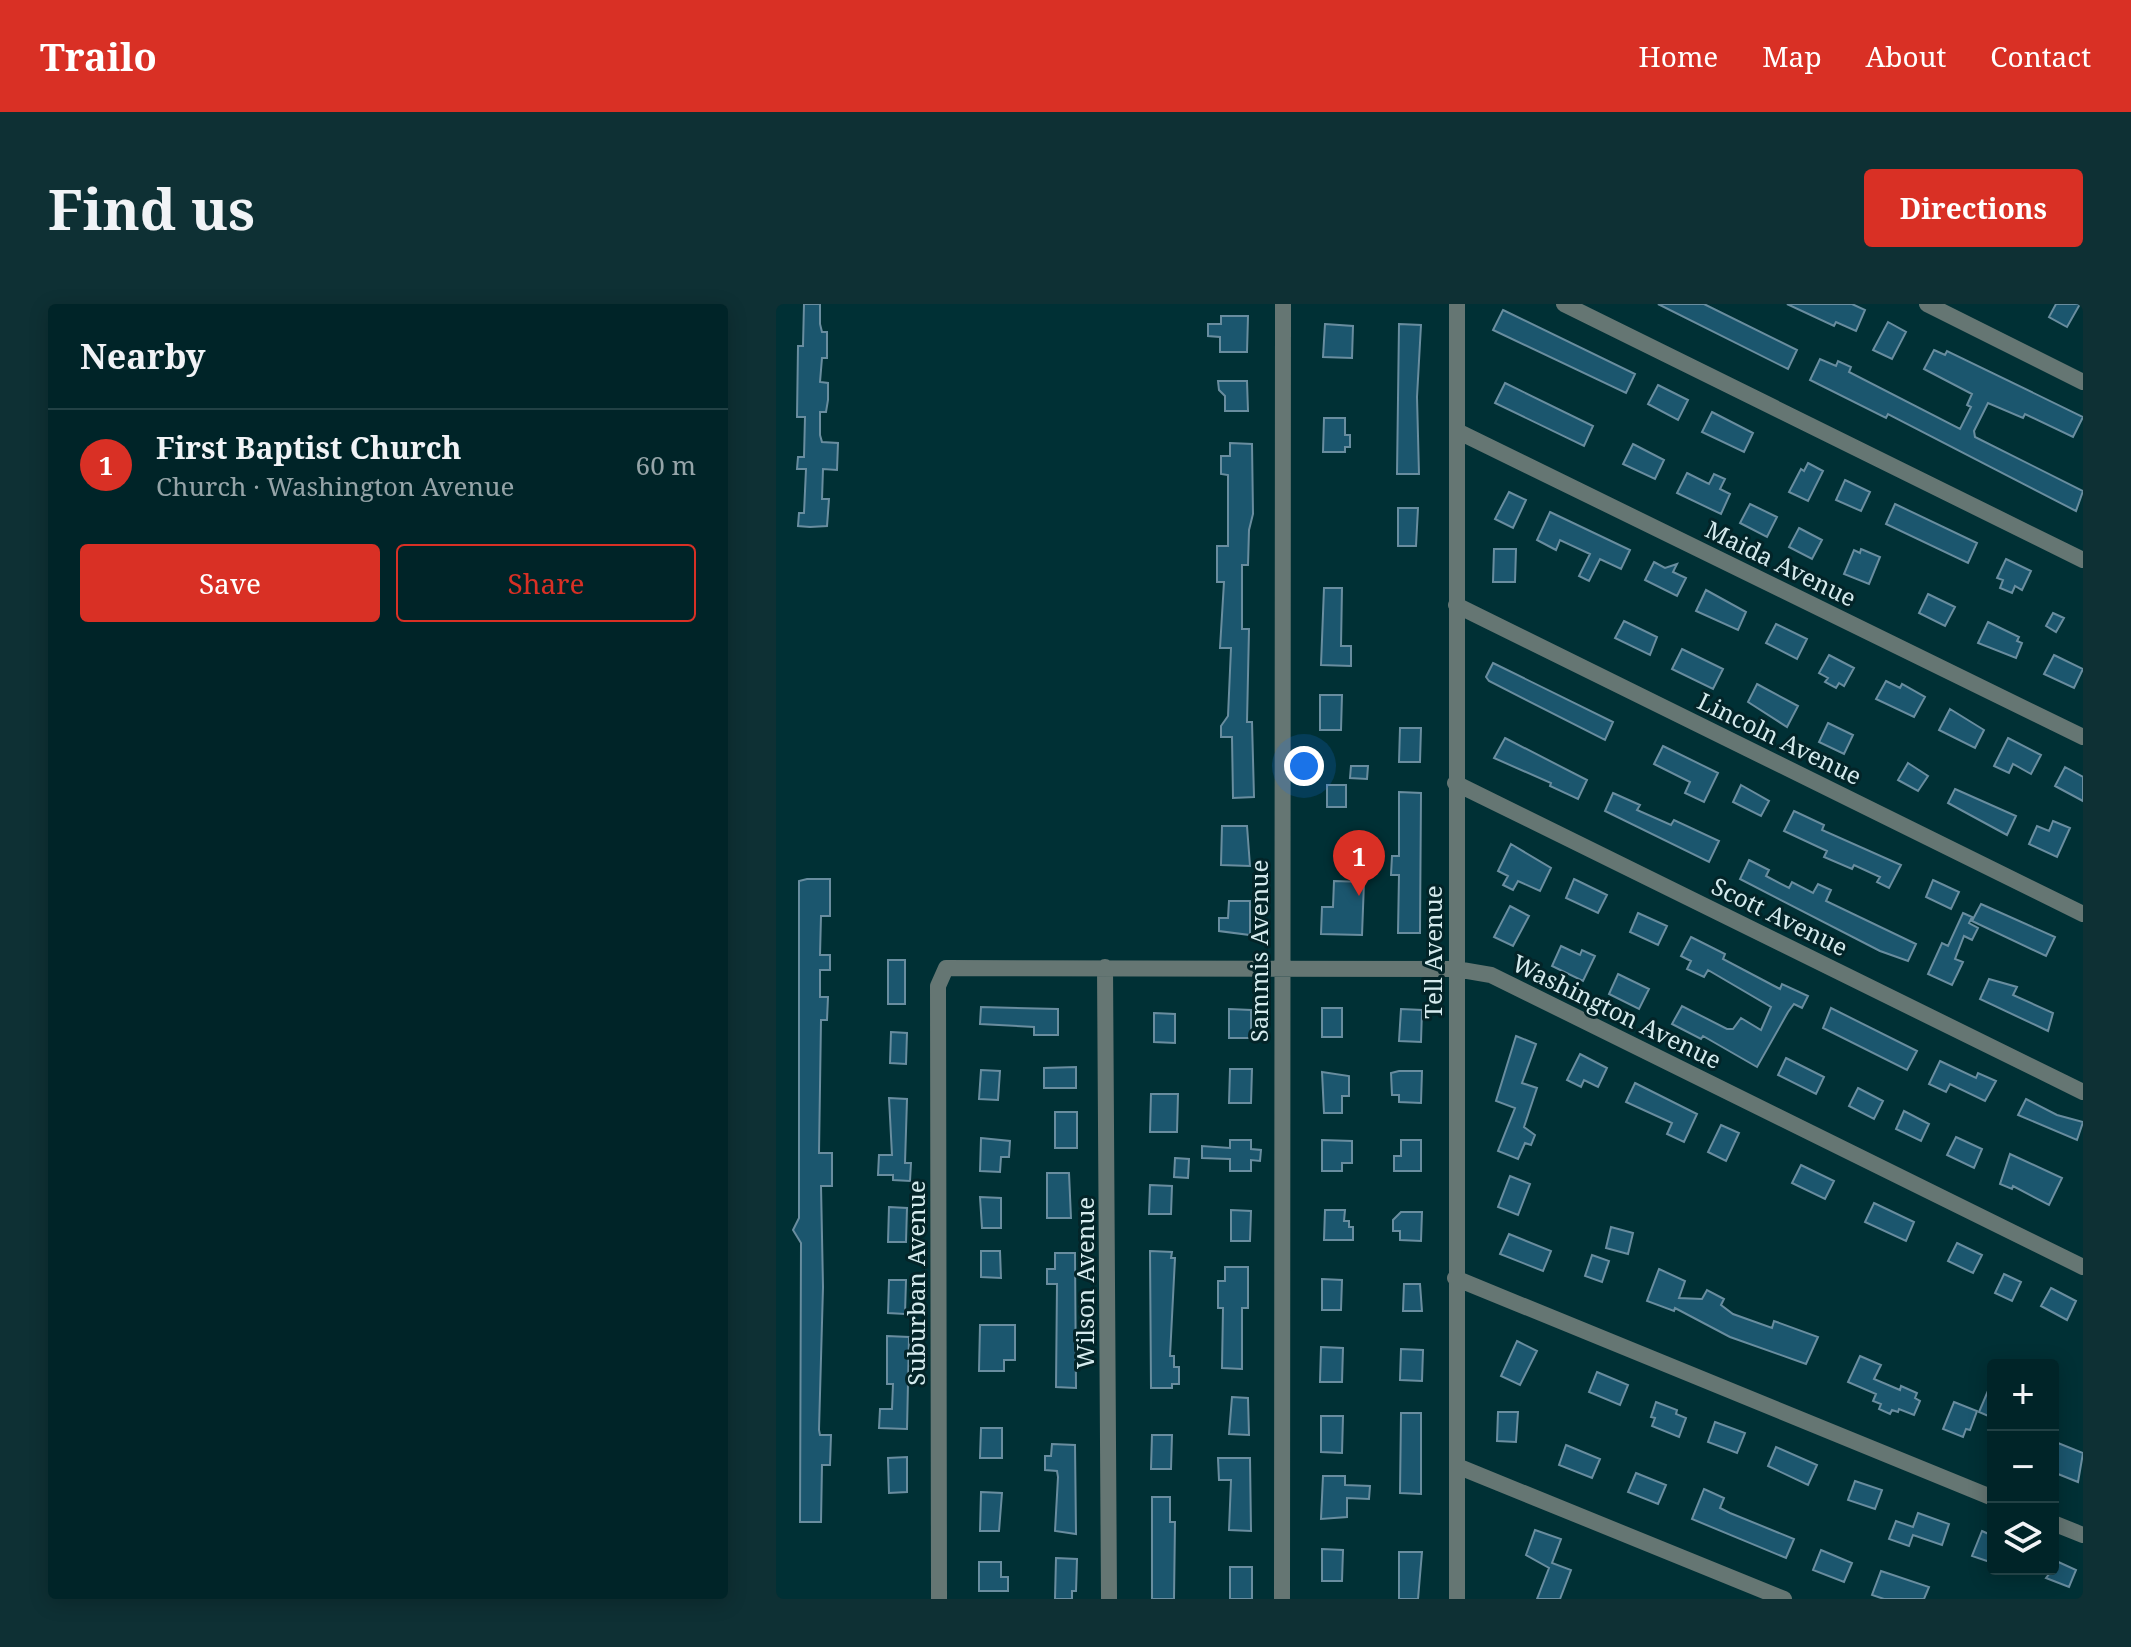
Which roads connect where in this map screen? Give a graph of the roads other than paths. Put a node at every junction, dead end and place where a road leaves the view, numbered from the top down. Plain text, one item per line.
1 (1283, 304) edge
2 (1457, 304) edge
3 (1564, 304) edge
4 (1927, 304) edge
5 (2083, 382) edge
6 (1457, 431) junction
7 (2083, 560) edge
8 (1456, 605) junction
9 (2083, 737) edge
10 (1455, 783) junction
11 (2083, 914) edge
12 (1105, 967) junction
13 (1282, 967) junction
14 (946, 968) joint
15 (1456, 969) junction
16 (2083, 1092) edge
17 (2081, 1260) edge
18 (1455, 1278) junction
19 (1457, 1466) junction
20 (1987, 1496) edge
21 (2059, 1525) edge
22 (2083, 1535) edge
23 (939, 1599) edge
24 (1109, 1599) edge
25 (1282, 1599) edge
26 (1457, 1599) edge
27 (1784, 1599) edge

1 - 13 street, Sammis Avenue
2 - 6 street, Tell Avenue
3 - 7 street
4 - 5 street
6 - 8 street, Tell Avenue
6 - 9 street, Maida Avenue
8 - 10 street, Tell Avenue
8 - 11 street, Lincoln Avenue
10 - 15 street, Tell Avenue
10 - 16 street, Scott Avenue
12 - 13 street, Washington Avenue
12 - 14 street, Washington Avenue
12 - 24 street, Wilson Avenue
13 - 15 street, Washington Avenue
13 - 25 street, Sammis Avenue
14 - 23 street, Suburban Avenue
15 - 17 street, Washington Avenue
15 - 18 street, Tell Avenue
18 - 19 street, Tell Avenue
18 - 20 street
19 - 26 street, Tell Avenue
19 - 27 street
21 - 22 street

